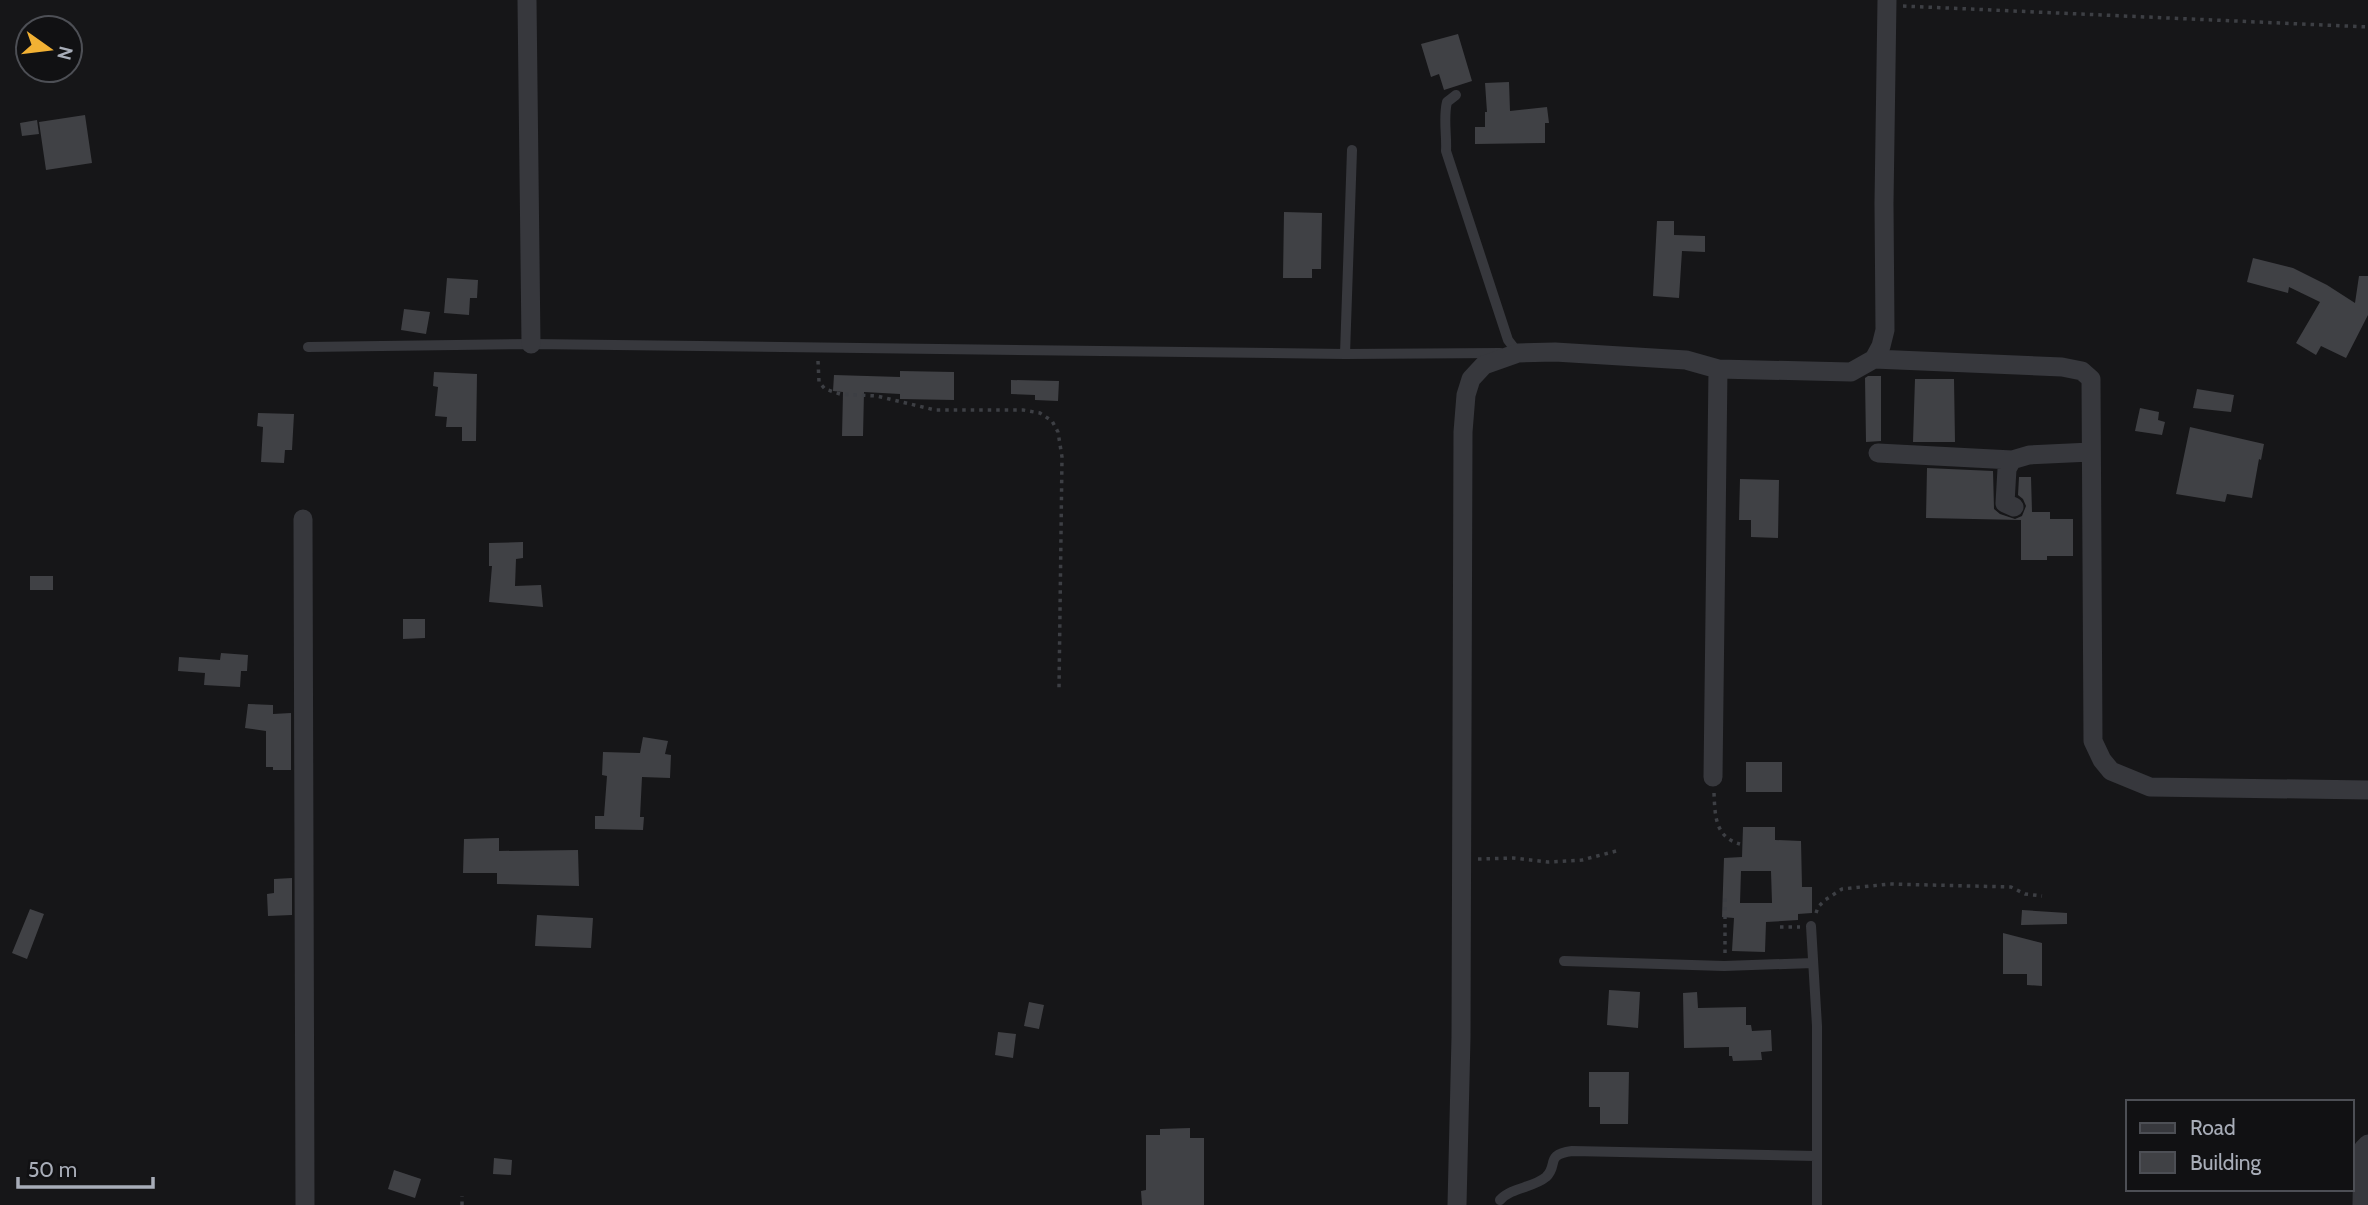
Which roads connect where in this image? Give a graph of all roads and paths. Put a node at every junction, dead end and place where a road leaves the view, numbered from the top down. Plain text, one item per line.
1 (527, 0) edge
2 (1887, 3) edge
3 (2368, 27) edge
4 (1455, 95) dead end
5 (1352, 150) dead end
6 (531, 344) junction
7 (308, 347) dead end
8 (818, 349) junction
9 (1518, 353) junction
10 (1345, 354) junction
11 (1874, 359) junction
12 (1718, 369) junction
13 (2091, 452) junction
14 (1878, 453) dead end
15 (2012, 460) junction
16 (2014, 507) dead end
17 (303, 519) dead end
18 (1059, 689) dead end
19 (1713, 777) joint
20 (2368, 790) edge
21 (1741, 845) dead end
22 (1620, 850) dead end
23 (1462, 859) junction
24 (1726, 896) dead end
25 (2042, 896) dead end
26 (1811, 926) joint
27 (1564, 961) dead end
28 (1813, 963) junction
29 (1724, 966) junction
30 (2368, 1144) edge
31 (1816, 1156) junction
32 (462, 1196) dead end
33 (1500, 1200) dead end
34 (305, 1205) edge
35 (461, 1205) edge
36 (1457, 1205) edge
37 (1817, 1205) edge
38 (2362, 1205) edge

1 - 6 street
2 - 3 path
2 - 11 street
4 - 9 lane
5 - 10 lane
6 - 7 lane
6 - 8 lane
8 - 10 lane
8 - 18 path
9 - 10 lane
9 - 12 street
9 - 23 street
11 - 12 street
11 - 13 street
12 - 19 street
13 - 15 street
13 - 20 street
14 - 15 street
15 - 16 street
17 - 34 street
19 - 21 path
22 - 23 path
23 - 36 street
24 - 29 path
25 - 26 path
26 - 28 lane
27 - 29 lane
28 - 29 lane
28 - 31 lane
30 - 38 street
31 - 33 lane
31 - 37 lane
32 - 35 path

